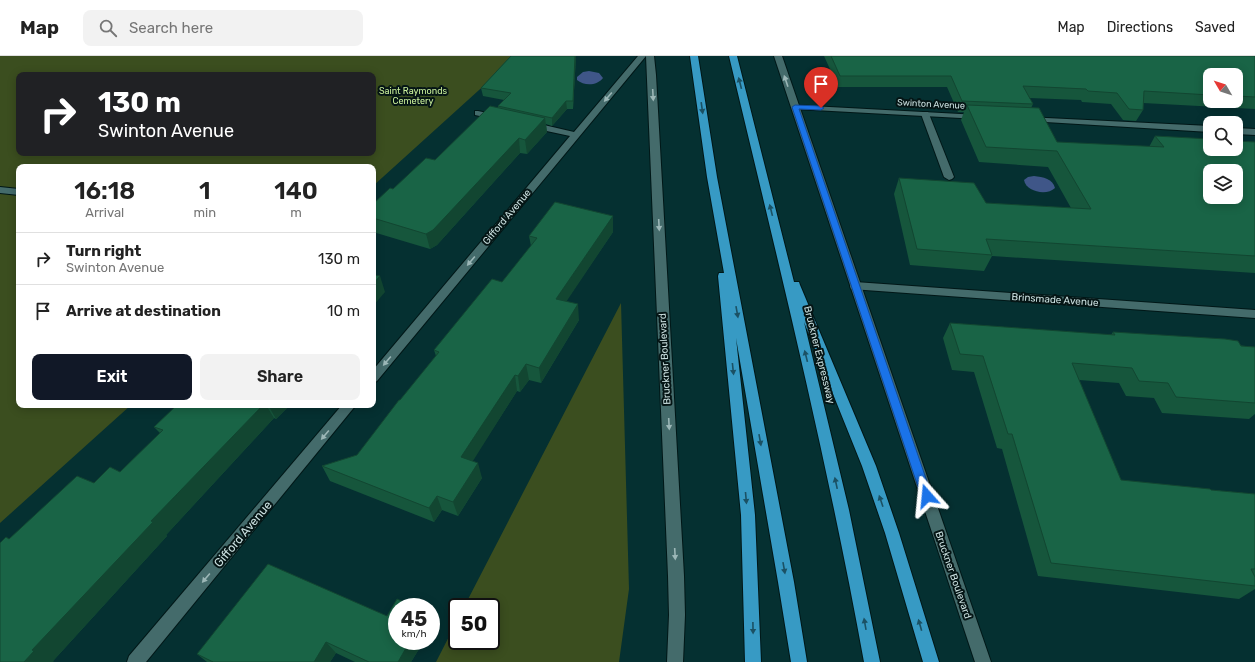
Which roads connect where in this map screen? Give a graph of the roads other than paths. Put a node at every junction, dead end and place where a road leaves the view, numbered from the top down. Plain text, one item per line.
1 (642, 56) edge
2 (650, 56) edge
3 (694, 56) edge
4 (733, 56) edge
5 (778, 56) edge
6 (795, 107) junction
7 (478, 113) dead end
8 (925, 114) junction
9 (988, 117) edge
10 (1020, 119) edge
11 (508, 120) edge
12 (523, 124) edge
13 (1203, 129) edge
14 (1243, 131) edge
15 (1255, 132) edge
16 (576, 135) junction
17 (712, 177) junction
18 (948, 177) dead end
19 (0, 190) edge
20 (16, 192) edge
21 (780, 247) junction
22 (855, 286) junction
23 (1255, 314) edge
24 (376, 374) edge
25 (347, 408) edge
26 (135, 662) edge
27 (675, 662) edge
28 (753, 662) edge
29 (799, 662) edge
30 (872, 662) edge
31 (931, 662) edge
32 (985, 662) edge

1 -> 16 street, Gifford Avenue
2 -> 27 street, Bruckner Boulevard
3 -> 17 highway
21 -> 4 highway, Bruckner Expressway
6 -> 5 street, Bruckner Boulevard
6 - 8 street, Swinton Avenue
6 - 22 street, Bruckner Boulevard
7 - 11 street
8 - 9 street, Swinton Avenue
8 - 18 street
10 - 13 street
12 - 16 street
14 - 15 street
16 -> 24 street, Gifford Avenue
17 -> 28 highway
17 -> 29 highway
19 - 20 street
30 -> 21 highway, Bruckner Expressway
31 -> 21 highway
22 - 23 street, Brinsmade Avenue
22 - 32 street, Bruckner Boulevard
25 -> 26 street, Gifford Avenue

